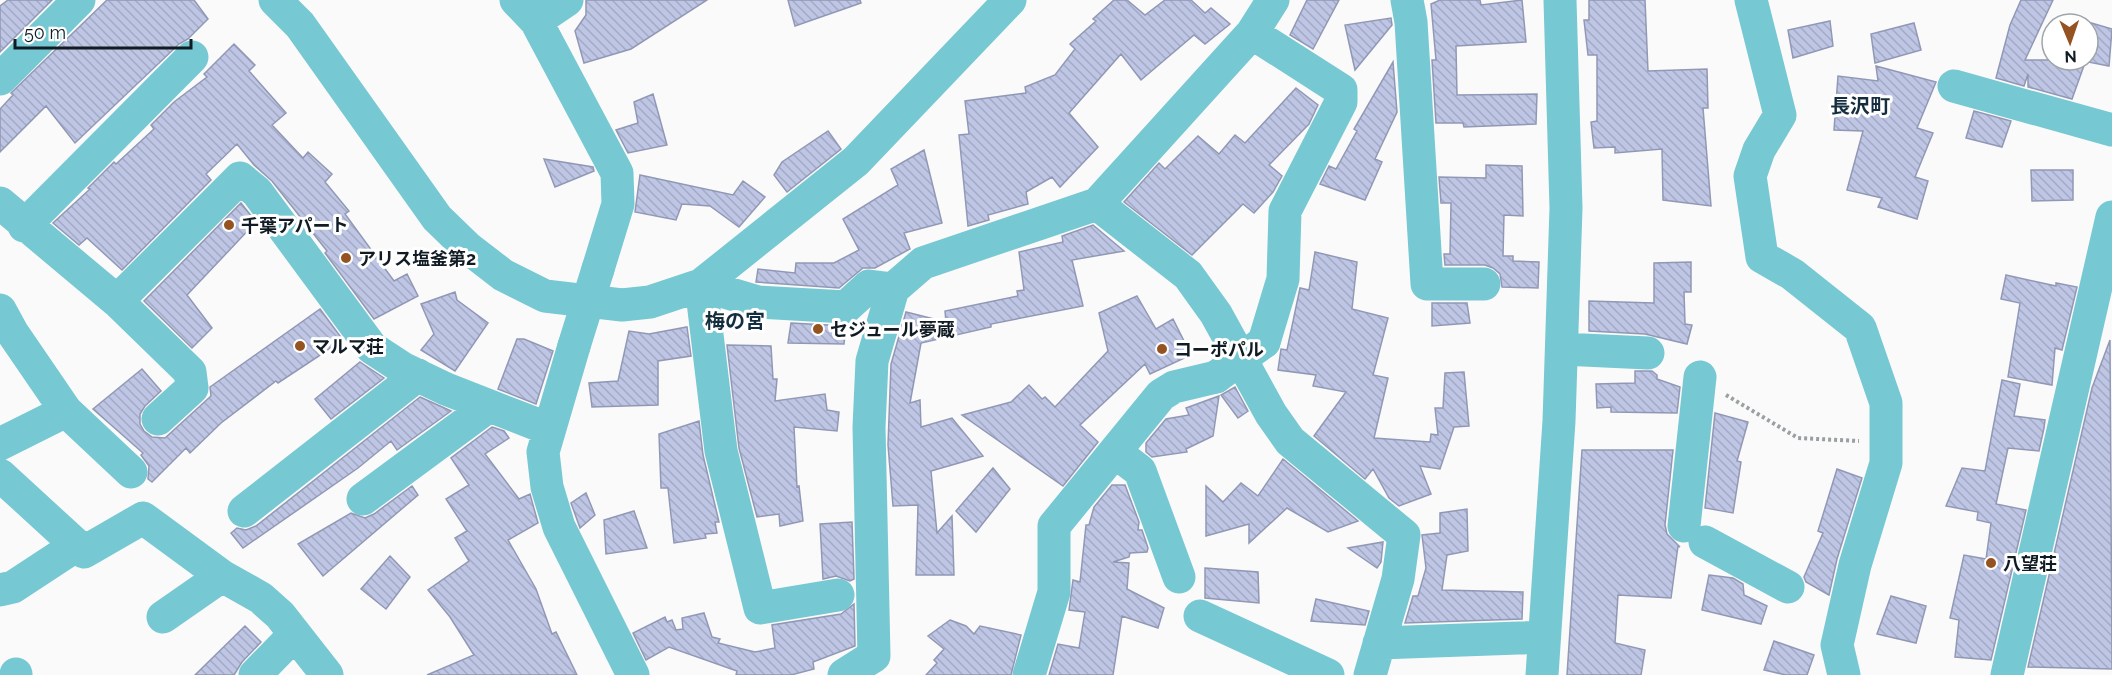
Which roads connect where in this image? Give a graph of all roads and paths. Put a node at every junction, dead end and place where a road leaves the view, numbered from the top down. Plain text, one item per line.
1 (79, 0) edge
2 (275, 0) edge
3 (567, 0) edge
4 (1010, 0) edge
5 (1273, 0) edge
6 (1407, 0) edge
7 (1560, 0) edge
8 (1751, 0) edge
9 (526, 11) edge
10 (1252, 33) junction
11 (192, 57) dead end
12 (0, 79) edge
13 (1954, 86) dead end
14 (2112, 130) edge
15 (0, 203) edge
16 (1097, 204) junction
17 (2112, 217) edge
18 (24, 226) junction
19 (1484, 284) dead end
20 (701, 285) junction
21 (893, 289) junction
22 (117, 301) junction
23 (0, 310) edge
24 (1562, 349) junction
25 (1648, 353) dead end
26 (418, 375) junction
27 (1700, 377) joint
28 (489, 406) junction
29 (66, 411) junction
30 (158, 419) dead end
31 (549, 429) junction
32 (1886, 442) junction
33 (0, 444) edge
34 (1115, 452) junction
35 (131, 472) dead end
36 (0, 475) edge
37 (363, 499) dead end
38 (244, 510) dead end
39 (77, 545) junction
40 (222, 576) junction
41 (1179, 577) dead end
42 (1788, 586) dead end
43 (0, 590) edge
44 (838, 595) dead end
45 (1200, 616) dead end
46 (163, 617) dead end
47 (295, 634) junction
48 (1544, 637) junction
49 (1379, 643) junction
50 (634, 674) edge
51 (255, 675) edge
52 (327, 675) edge
53 (844, 675) edge
54 (1029, 675) edge
55 (1328, 675) edge
56 (1370, 675) edge
57 (1542, 675) edge
58 (1844, 675) edge
59 (2007, 675) edge

1 - 12 street
2 - 20 street
3 - 9 street
4 - 20 street
5 - 10 street
6 - 19 street
7 - 24 street
8 - 32 street
9 - 31 street, bridge
10 - 16 street
10 - 34 street, bridge
11 - 18 street
13 - 14 street
15 - 18 street
16 - 21 street
16 - 49 street
17 - 59 street
18 - 22 street
20 - 21 street
20 - 44 street
21 - 53 street
22 - 26 street
22 - 30 street
23 - 29 street
24 - 25 street
24 - 48 street
26 - 28 street
26 - 38 street
27 - 32 path
27 - 42 street
28 - 31 street
28 - 37 street
29 - 33 street
29 - 35 street
31 - 50 street
32 - 58 street
34 - 41 street
34 - 54 street
36 - 39 street
39 - 40 street
39 - 43 street
40 - 46 street
40 - 47 street
45 - 55 street
47 - 51 street
47 - 52 street
48 - 49 street
48 - 57 street
49 - 56 street

